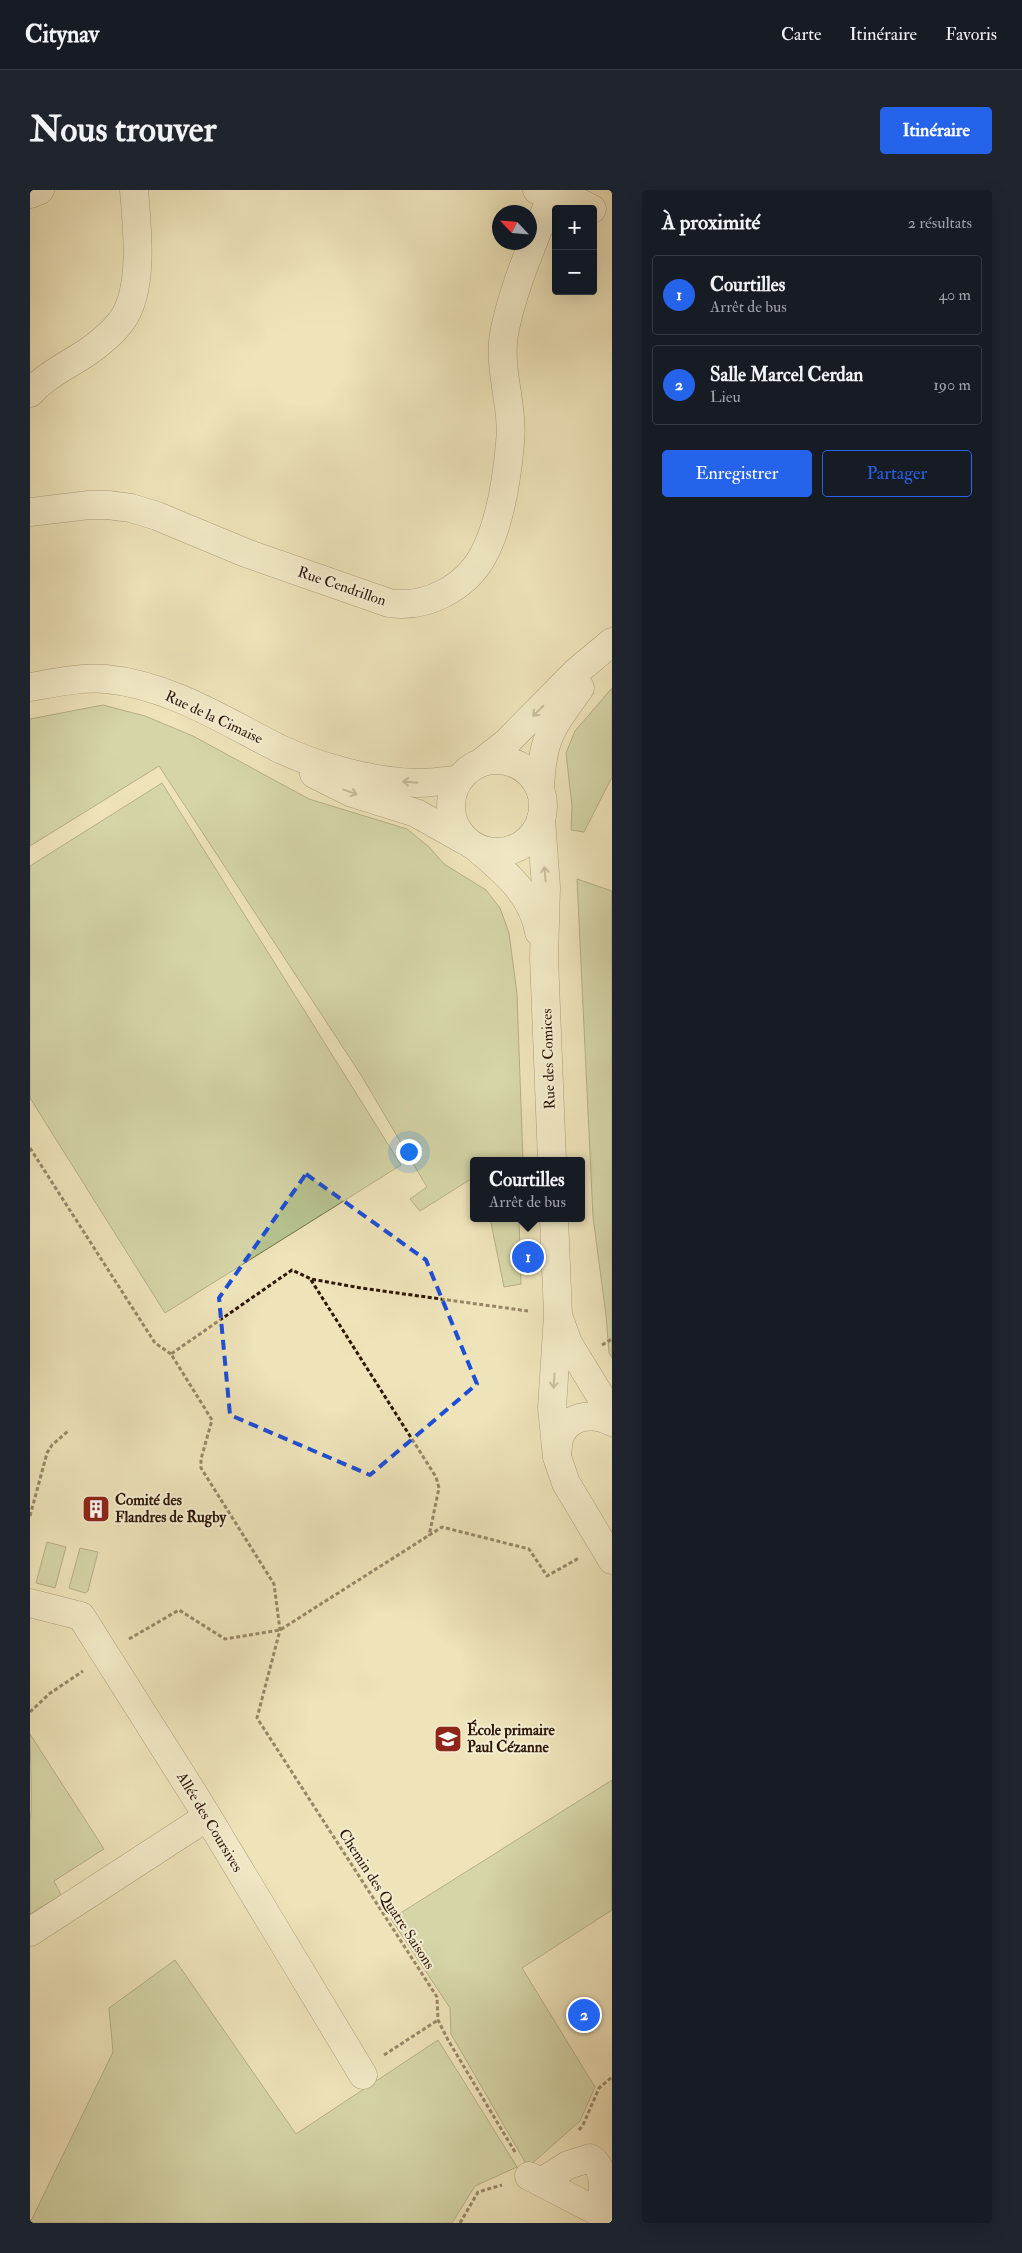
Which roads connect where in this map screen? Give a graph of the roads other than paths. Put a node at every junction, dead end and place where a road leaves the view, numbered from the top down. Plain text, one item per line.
1 (40, 190) edge
2 (134, 190) edge
3 (544, 192) edge
4 (30, 194) edge
5 (581, 205) edge
6 (597, 212) edge
7 (612, 222) edge
8 (30, 393) edge
9 (30, 512) edge
10 (612, 643) edge
11 (30, 687) edge
12 (279, 748) junction
13 (483, 761) junction
14 (459, 779) junction
15 (540, 788) junction
16 (541, 819) junction
17 (472, 845) junction
18 (544, 958) junction
19 (552, 1157) edge
20 (554, 1222) edge
21 (558, 1315) junction
22 (612, 1415) edge
23 (612, 1422) edge
24 (557, 1457) junction
25 (612, 1560) edge
26 (30, 1603) edge
27 (207, 1818) junction
28 (30, 1932) edge
29 (362, 2073) road end
30 (606, 2216) edge

1 - 4 street
2 - 8 street
3 - 5 street
3 - 9 street, Rue Cendrillon
6 - 7 street
10 -> 13 street
10 - 15 street
11 - 12 street, Rue de la Cimaise
14 -> 12 street, Rue de la Cimaise
12 -> 17 street, Rue de la Cimaise
13 - 14 street
13 - 15 street
14 - 17 street
15 - 16 street
16 - 17 street
18 -> 16 street, Rue des Comices
17 - 18 street, Rue des Comices
18 - 19 street, Rue des Comices
20 - 21 street
21 - 22 street
21 -> 24 street
23 - 24 street
24 - 25 street
26 - 27 street, Allée des Coursives
27 - 28 street
27 - 29 street, Allée des Coursives
30 - 30 street

